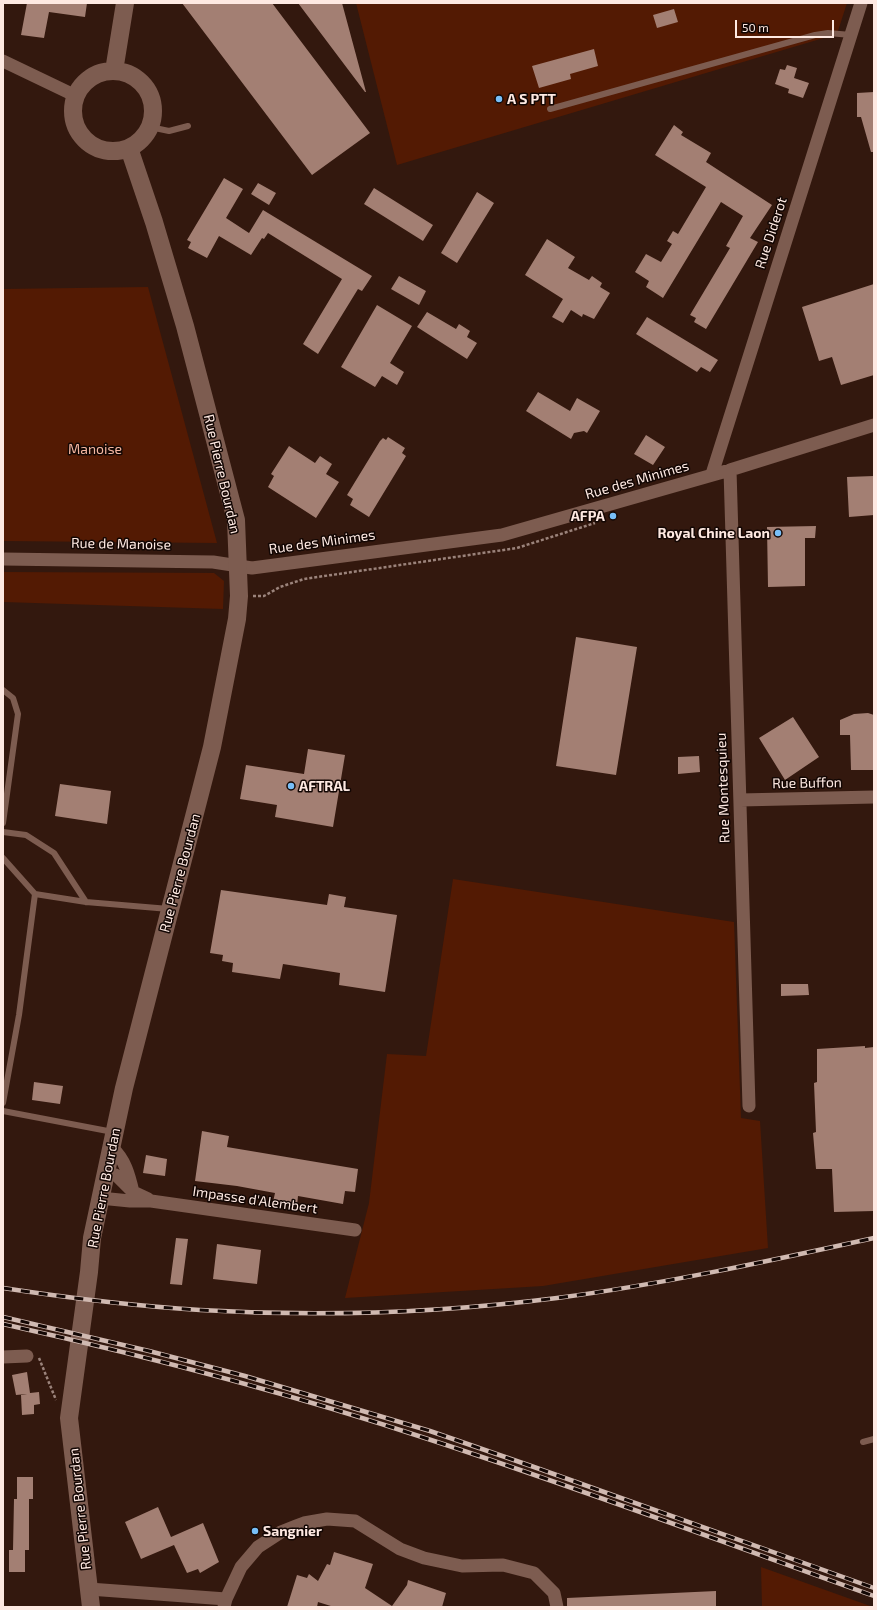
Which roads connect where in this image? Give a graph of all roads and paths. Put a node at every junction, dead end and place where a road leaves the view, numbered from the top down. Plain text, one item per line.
1 (125, 3) edge
2 (861, 3) edge
3 (851, 35) junction
4 (3, 61) edge
5 (114, 71) junction
6 (76, 96) junction
7 (550, 109) dead end
8 (188, 126) dead end
9 (150, 127) junction
10 (129, 148) junction
11 (874, 425) edge
12 (730, 470) junction
13 (712, 474) junction
14 (598, 522) dead end
15 (3, 559) edge
16 (238, 566) junction
17 (239, 596) junction
18 (3, 690) edge
19 (6, 784) edge
20 (874, 797) edge
21 (740, 800) junction
22 (3, 823) edge
23 (3, 832) edge
24 (3, 858) edge
25 (35, 894) junction
26 (86, 902) junction
27 (170, 909) junction
28 (3, 1103) edge
29 (749, 1106) dead end
30 (3, 1111) edge
31 (113, 1140) junction
32 (106, 1173) junction
33 (133, 1192) junction
34 (100, 1198) junction
35 (151, 1201) junction
36 (355, 1230) dead end
37 (3, 1356) edge
38 (27, 1356) joint
39 (69, 1418) junction
40 (874, 1439) edge
41 (863, 1442) dead end
42 (89, 1589) junction
43 (225, 1603) edge
44 (91, 1607) edge
45 (557, 1607) edge

1 - 5 street
2 - 3 street, Rue Diderot
3 - 7 lane
3 - 13 street, Rue Diderot
4 - 6 street
5 - 6 street
5 - 9 street
6 - 10 street
8 - 9 lane
9 - 10 street
10 - 16 street, Rue Pierre Bourdan
11 - 12 street, Rue des Minimes
12 - 13 street, Rue des Minimes
12 - 21 street, Rue Montesquieu
13 - 16 street, Rue des Minimes
14 - 17 path
15 - 16 street, Rue de Manoise
16 - 17 street, Rue Pierre Bourdan
17 - 27 street, Rue Pierre Bourdan
18 - 19 lane
19 - 22 lane
20 - 21 street, Rue Buffon
21 - 29 street, Rue Montesquieu
23 - 26 lane
24 - 25 lane
25 - 26 lane
25 - 28 lane
26 - 27 lane
27 - 31 street, Rue Pierre Bourdan
30 - 31 lane
31 - 32 street, Rue Pierre Bourdan
31 - 33 street
32 - 33 street, Impasse d'Alembert
32 - 34 street, Rue Pierre Bourdan
33 - 35 street, Impasse d'Alembert
34 - 35 street, Impasse d'Alembert
34 - 39 street, Rue Pierre Bourdan
35 - 36 street, Impasse d'Alembert
37 - 38 street
38 - 39 path
39 - 42 street, Rue Pierre Bourdan
40 - 41 lane
42 - 43 street
42 - 44 street, Rue Pierre Bourdan
43 - 45 street

